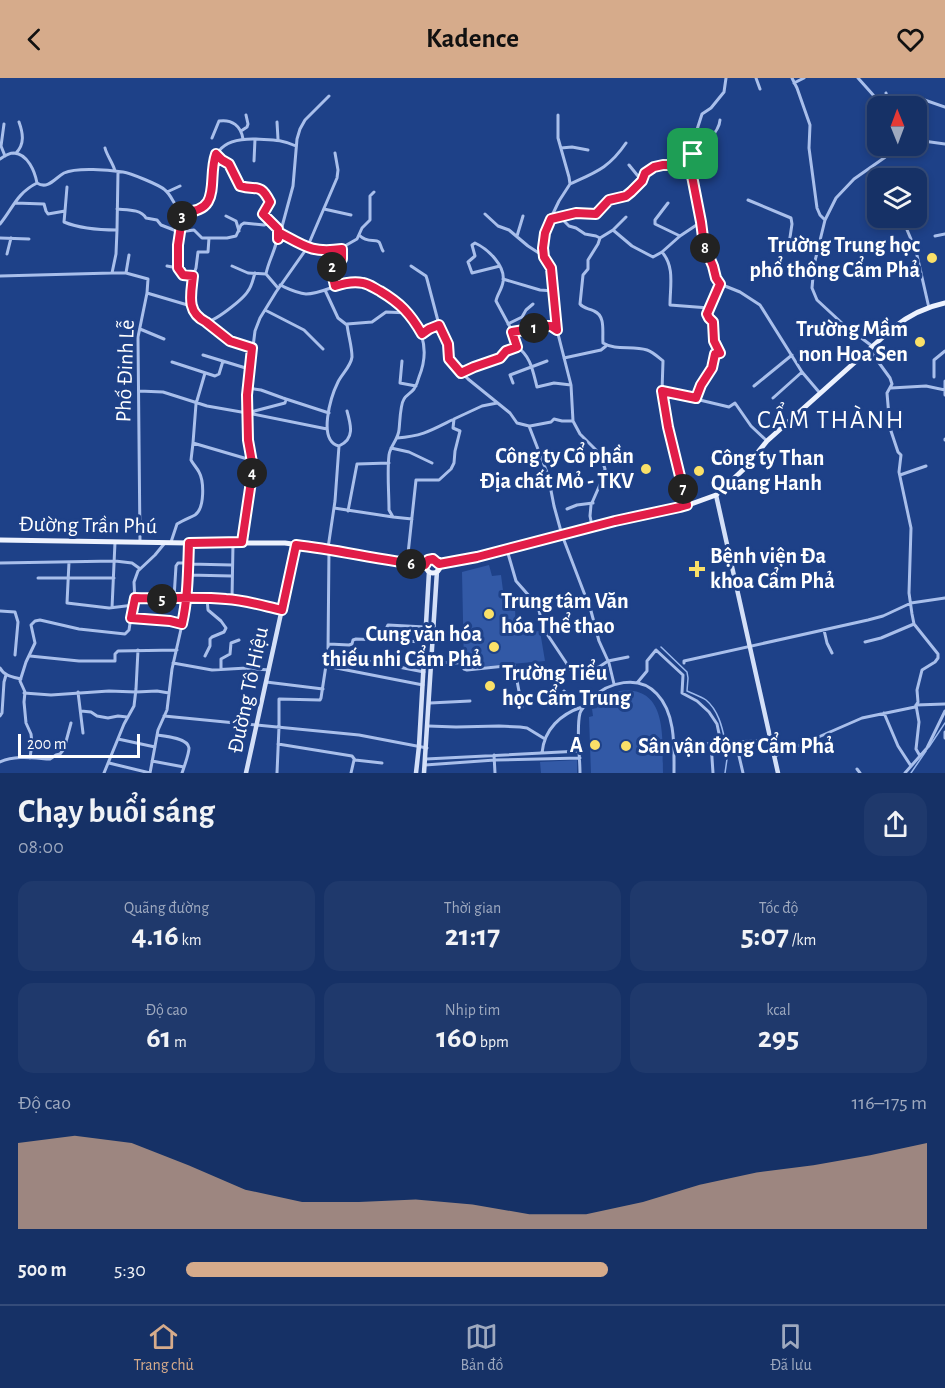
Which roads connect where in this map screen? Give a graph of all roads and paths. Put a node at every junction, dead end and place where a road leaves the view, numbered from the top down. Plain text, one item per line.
1 (726, 78) edge
2 (756, 78) edge
3 (792, 78) edge
4 (804, 78) edge
5 (858, 78) edge
6 (794, 82) junction
7 (760, 90) dead end
8 (886, 93) dead end
9 (329, 96) dead end
10 (874, 96) edge
11 (887, 96) edge
12 (927, 101) edge
13 (945, 107) edge
14 (246, 115) dead end
15 (558, 115) dead end
16 (720, 120) dead end
17 (19, 122) dead end
18 (277, 122) dead end
19 (4, 124) dead end
20 (242, 131) junction
21 (212, 138) dead end
22 (243, 139) junction
23 (255, 139) junction
24 (278, 139) junction
25 (927, 142) edge
26 (626, 144) dead end
27 (945, 144) edge
28 (296, 146) junction
29 (105, 148) dead end
30 (561, 148) junction
31 (588, 150) dead end
32 (16, 153) junction
33 (335, 153) dead end
34 (216, 154) junction
35 (693, 154) junction
36 (4, 156) junction
37 (887, 156) edge
38 (0, 159) edge
39 (254, 161) dead end
40 (629, 165) dead end
41 (117, 171) junction
42 (642, 181) junction
43 (37, 183) junction
44 (570, 184) junction
45 (180, 186) dead end
46 (67, 187) dead end
47 (167, 192) junction
48 (374, 192) dead end
49 (748, 200) dead end
50 (15, 202) junction
51 (668, 203) dead end
52 (117, 209) junction
53 (324, 209) junction
54 (64, 211) junction
55 (183, 212) junction
56 (485, 214) dead end
57 (351, 215) dead end
58 (226, 216) dead end
59 (523, 216) dead end
60 (560, 217) junction
61 (627, 217) dead end
62 (551, 219) junction
63 (825, 220) junction
64 (701, 222) junction
65 (271, 223) junction
66 (0, 225) edge
67 (906, 228) edge
68 (117, 230) junction
69 (613, 230) junction
70 (239, 231) junction
71 (179, 232) junction
72 (280, 233) junction
73 (945, 234) edge
74 (359, 235) junction
75 (517, 236) junction
76 (680, 236) junction
77 (935, 236) dead end
78 (0, 238) edge
79 (11, 238) junction
80 (209, 238) junction
81 (600, 238) junction
82 (29, 239) dead end
83 (278, 239) junction
84 (307, 248) junction
85 (543, 248) junction
86 (342, 249) junction
87 (817, 250) junction
88 (383, 251) dead end
89 (535, 251) junction
90 (662, 252) junction
91 (7, 254) dead end
92 (129, 255) dead end
93 (544, 257) junction
94 (167, 266) dead end
95 (232, 266) dead end
96 (411, 266) dead end
97 (500, 266) junction
98 (178, 268) junction
99 (112, 273) junction
100 (126, 273) junction
101 (255, 273) junction
102 (266, 274) junction
103 (0, 276) edge
104 (193, 276) junction
105 (503, 279) junction
106 (720, 284) junction
107 (335, 286) junction
108 (279, 287) junction
109 (325, 290) junction
110 (554, 291) junction
111 (147, 293) junction
112 (945, 303) edge
113 (533, 304) dead end
114 (191, 306) junction
115 (709, 308) junction
116 (929, 308) junction
117 (265, 310) junction
118 (409, 313) junction
119 (203, 321) junction
120 (508, 324) junction
121 (347, 325) junction
122 (439, 325) junction
123 (140, 328) junction
124 (557, 330) junction
125 (512, 332) junction
126 (422, 334) junction
127 (164, 339) dead end
128 (606, 346) junction
129 (517, 347) junction
130 (871, 347) junction
131 (252, 348) junction
132 (322, 349) dead end
133 (945, 351) edge
134 (203, 355) dead end
135 (792, 355) junction
136 (564, 358) junction
137 (223, 361) junction
138 (402, 361) dead end
139 (547, 361) dead end
140 (172, 362) dead end
141 (531, 367) junction
142 (249, 369) junction
143 (802, 372) junction
144 (205, 373) junction
145 (461, 373) junction
146 (934, 377) dead end
147 (945, 381) edge
148 (513, 383) dead end
149 (571, 385) junction
150 (416, 386) junction
151 (754, 386) dead end
152 (248, 388) junction
153 (891, 388) junction
154 (945, 390) edge
155 (139, 391) junction
156 (662, 391) junction
157 (819, 393) junction
158 (945, 395) edge
159 (696, 398) junction
160 (773, 398) dead end
161 (286, 399) junction
162 (197, 403) junction
163 (498, 403) junction
164 (347, 411) dead end
165 (329, 412) junction
166 (247, 413) junction
167 (453, 420) junction
168 (573, 421) junction
169 (529, 426) junction
170 (327, 429) junction
171 (397, 438) junction
172 (767, 441) junction
173 (193, 443) junction
174 (339, 446) junction
175 (391, 448) junction
176 (251, 460) junction
177 (388, 463) junction
178 (432, 463) dead end
179 (926, 466) dead end
180 (900, 475) junction
181 (716, 495) junction
182 (593, 503) junction
183 (687, 505) junction
184 (334, 508) junction
185 (567, 509) dead end
186 (348, 511) junction
187 (393, 517) junction
188 (412, 519) junction
189 (592, 527) junction
190 (562, 535) junction
191 (0, 540) edge
192 (115, 542) junction
193 (140, 542) junction
194 (242, 542) junction
195 (168, 543) junction
196 (189, 543) junction
197 (233, 543) junction
198 (296, 545) junction
199 (329, 549) junction
200 (507, 550) junction
201 (115, 561) junction
202 (69, 562) junction
203 (0, 563) edge
204 (407, 563) junction
205 (188, 564) junction
206 (439, 564) junction
207 (232, 565) junction
208 (425, 565) junction
209 (139, 568) junction
210 (437, 571) junction
211 (429, 572) junction
212 (188, 575) junction
213 (232, 576) junction
214 (38, 578) dead end
215 (68, 578) junction
216 (114, 578) junction
217 (135, 598) junction
218 (187, 598) junction
219 (207, 598) junction
220 (945, 598) edge
221 (174, 599) junction
222 (232, 599) junction
223 (911, 603) junction
224 (134, 605) junction
225 (112, 608) junction
226 (282, 610) junction
227 (0, 611) edge
228 (131, 618) junction
229 (182, 624) junction
230 (914, 624) junction
231 (435, 626) junction
232 (426, 627) junction
233 (824, 630) junction
234 (240, 640) dead end
235 (387, 640) junction
236 (425, 642) junction
237 (865, 642) dead end
238 (328, 644) junction
239 (750, 646) junction
240 (138, 650) junction
241 (177, 650) junction
242 (832, 653) dead end
243 (15, 655) dead end
244 (30, 656) junction
245 (205, 656) dead end
246 (628, 657) dead end
247 (353, 658) dead end
248 (432, 662) junction
249 (608, 662) junction
250 (173, 663) junction
251 (684, 663) dead end
252 (326, 666) junction
253 (0, 668) edge
254 (221, 669) junction
255 (269, 670) junction
256 (424, 672) junction
257 (6, 675) junction
258 (21, 679) junction
259 (266, 682) junction
260 (637, 683) junction
261 (614, 684) junction
262 (423, 688) junction
263 (322, 689) junction
264 (430, 691) junction
265 (564, 691) dead end
266 (78, 692) junction
267 (24, 693) junction
268 (136, 693) junction
269 (169, 693) junction
270 (470, 701) dead end
271 (430, 703) junction
272 (945, 704) edge
273 (916, 705) junction
274 (584, 706) junction
275 (522, 707) dead end
276 (577, 709) junction
277 (81, 711) junction
278 (945, 711) edge
279 (884, 713) junction
280 (0, 716) edge
281 (164, 716) junction
282 (128, 717) junction
283 (944, 717) edge
284 (71, 723) dead end
285 (257, 725) junction
286 (428, 726) junction
287 (279, 727) junction
288 (945, 732) edge
289 (83, 733) dead end
290 (157, 735) junction
291 (945, 738) edge
292 (118, 739) junction
293 (545, 739) junction
294 (770, 740) junction
295 (736, 742) junction
296 (711, 743) junction
297 (721, 743) junction
298 (279, 744) junction
299 (419, 746) junction
300 (674, 746) junction
301 (155, 747) junction
302 (427, 748) junction
303 (580, 751) junction
304 (542, 753) junction
305 (494, 755) junction
306 (920, 756) junction
307 (774, 757) junction
308 (30, 758) junction
309 (580, 758) junction
310 (418, 759) junction
311 (426, 759) junction
312 (542, 759) junction
313 (354, 760) junction
314 (495, 760) junction
315 (152, 761) junction
316 (0, 762) edge
317 (109, 763) junction
318 (382, 764) dead end
319 (417, 765) junction
320 (425, 765) junction
321 (911, 766) junction
322 (184, 767) junction
323 (857, 768) dead end
324 (104, 773) edge
325 (150, 773) edge
326 (182, 773) edge
327 (246, 773) edge
328 (277, 773) edge
329 (351, 773) edge
330 (416, 773) edge
331 (424, 773) edge
332 (495, 773) edge
333 (580, 773) edge
334 (674, 773) edge
335 (713, 773) edge
336 (743, 773) edge
337 (777, 773) edge
338 (860, 773) edge
339 (904, 773) edge

1 - 35 street
2 - 7 street
3 - 6 street
4 - 6 street
5 - 10 street
6 - 63 street
8 - 11 street
9 - 28 street
12 - 13 street
14 - 20 street
15 - 30 street
16 - 35 street
17 - 32 street
18 - 24 street
19 - 36 street
20 - 21 street
20 - 22 street
22 - 23 street
22 - 34 street
23 - 24 street
23 - 39 street
24 - 28 street
25 - 27 street
26 - 44 street
28 - 72 street
29 - 41 street
30 - 31 street
30 - 44 street
32 - 36 street
32 - 43 street
33 - 53 street
34 - 55 street
34 - 65 street
35 - 42 street
35 - 64 street
36 - 38 street
37 - 63 street
40 - 42 street
41 - 43 street
41 - 47 street
41 - 52 street
42 - 60 street
43 - 50 street
44 - 62 street
45 - 47 street
46 - 54 street
47 - 55 street
48 - 74 street
49 - 87 street
50 - 54 street
50 - 66 street
51 - 76 street
52 - 68 street
52 - 71 street
53 - 57 street
53 - 84 street
54 - 68 street
55 - 71 street
56 - 75 street
58 - 70 street
59 - 75 street
60 - 62 street
60 - 81 street
61 - 69 street
62 - 85 street
63 - 87 street
64 - 76 street
64 - 106 street
65 - 70 street
65 - 83 street
67 - 116 street
68 - 99 street
69 - 81 street
69 - 90 street
70 - 80 street
71 - 80 street
71 - 98 street
72 - 83 street
72 - 84 street
73 - 77 street
74 - 86 street
74 - 88 street
75 - 89 street
76 - 90 street
78 - 79 street
79 - 82 street
79 - 91 street
80 - 104 street
81 - 128 street
83 - 102 street
84 - 86 street
84 - 108 street
85 - 89 street
85 - 93 street
86 - 107 street
87 - 130 street
89 - 93 street
90 - 115 street
92 - 100 street
93 - 110 street
94 - 98 street
95 - 101 street
96 - 122 street
97 - 97 street
97 - 105 street
98 - 104 street
99 - 100 street
99 - 103 street
100 - 111 street, Phố Đinh Lễ
101 - 102 street
101 - 119 street
102 - 108 street
104 - 114 street
105 - 110 street
105 - 120 street
106 - 115 street
106 - 135 street
107 - 109 street
107 - 118 street
108 - 109 street
108 - 117 street
109 - 121 street
110 - 124 street
111 - 114 street
111 - 123 street, Phố Đinh Lễ
112 - 116 main road
113 - 120 street
114 - 119 street
115 - 159 street
116 - 130 main road
117 - 131 street
117 - 132 street
118 - 121 street
118 - 126 street
119 - 131 street
120 - 125 street
121 - 165 street
122 - 126 street
122 - 145 street
123 - 127 street
123 - 155 street, Phố Đinh Lễ
124 - 125 street
124 - 136 street
125 - 129 street
126 - 150 street
128 - 136 street
128 - 156 street
129 - 141 street
129 - 145 street
130 - 153 street
130 - 157 main road
131 - 142 street
133 - 146 street
134 - 137 street
135 - 143 street
135 - 151 street
136 - 149 street
137 - 142 street
137 - 144 street
138 - 150 street
139 - 141 street
140 - 144 street
141 - 148 street
141 - 149 street
142 - 152 street
143 - 157 street
143 - 160 street
144 - 162 street
145 - 163 street
147 - 154 street
149 - 168 street
150 - 171 street
152 - 161 street
152 - 166 street
153 - 154 street
153 - 180 street
154 - 158 street
155 - 162 street
155 - 193 street, Phố Đinh Lễ
156 - 159 street
156 - 183 street
157 - 172 main road
159 - 172 street
161 - 165 street
161 - 166 street
162 - 166 street
162 - 173 street
163 - 167 street
163 - 169 street
164 - 174 street
165 - 170 street
166 - 170 street
166 - 176 street
167 - 171 street
167 - 188 street
168 - 169 street
168 - 182 street
169 - 190 street
170 - 174 street
171 - 175 street
172 - 181 main road
173 - 176 street
173 - 195 street
174 - 184 street
175 - 177 street
175 - 178 street
176 - 194 street
177 - 186 street
177 - 187 street
179 - 180 street
180 - 223 street
181 - 183 main road
181 - 239 street
182 - 185 street
182 - 189 street
183 - 189 main road
184 - 186 street
184 - 199 street
186 - 187 street
187 - 188 street
188 - 204 street
189 - 190 main road
190 - 200 main road
190 - 249 street
191 - 192 main road, Đường Trần Phú
192 - 193 main road, Đường Trần Phú
192 - 201 street
193 - 195 main road, Đường Trần Phú
194 - 197 main road, Đường Trần Phú
194 - 198 main road, Đường Trần Phú
195 - 196 main road, Đường Trần Phú
195 - 209 street
196 - 197 main road, Đường Trần Phú
196 - 205 street
197 - 207 street
198 - 199 main road, Đường Trần Phú
198 - 226 street, Đường Tô Hiệu
199 - 204 main road, Đường Trần Phú
199 - 238 street
200 - 206 main road
200 - 249 street
201 - 202 street
201 - 209 street
201 - 216 street
202 - 203 street
202 - 215 street
204 - 208 main road, Đường Trần Phú
205 - 207 street
205 - 212 street
205 - 221 street
206 - 208 main road
206 - 210 main road
207 - 213 street
208 - 211 main road
209 - 217 street
210 - 211 main road
210 - 231 street
211 - 232 street
212 - 213 street
212 - 218 street
213 - 222 street
214 - 215 street
215 - 216 street
215 - 225 street
216 - 225 street
217 - 221 street
217 - 224 street
218 - 219 street
218 - 221 street
218 - 229 street
219 - 222 street
219 - 245 street
220 - 223 street
222 - 226 street
223 - 230 street
223 - 233 street
224 - 225 street
224 - 228 street
226 - 255 street, Đường Tô Hiệu
227 - 243 street
228 - 229 street
228 - 244 street
229 - 241 street
230 - 237 street
230 - 273 street
231 - 232 street
231 - 248 street
232 - 235 street
232 - 236 street
233 - 239 street
233 - 242 street
234 - 254 street
235 - 236 street
235 - 238 street
236 - 256 street
238 - 252 street
239 - 251 street
239 - 294 street
240 - 241 street
240 - 244 street
240 - 268 street
241 - 250 street
244 - 258 street
246 - 249 street
247 - 256 street
248 - 264 street
248 - 275 street
249 - 261 street
250 - 254 street
250 - 269 street
252 - 262 street
252 - 263 street
253 - 257 street
254 - 255 street
255 - 259 street, Đường Tô Hiệu
256 - 262 street
257 - 258 street
257 - 280 street
258 - 267 street
259 - 263 street
259 - 285 street, Đường Tô Hiệu
260 - 261 street
260 - 297 street
260 - 300 street
261 - 274 street
262 - 264 street
262 - 299 street
263 - 287 street
264 - 271 street
265 - 276 street
266 - 267 street
266 - 268 street
266 - 277 street
267 - 308 street
268 - 269 street
268 - 282 street
269 - 281 street
270 - 271 street
271 - 286 street
272 - 273 street
273 - 279 street
273 - 306 street
274 - 276 street
274 - 303 street
276 - 293 street
277 - 282 street
277 - 289 street
278 - 283 street
279 - 307 street
279 - 321 street
281 - 285 street
281 - 290 street
282 - 292 street
283 - 306 street
284 - 308 street
285 - 287 street
285 - 327 street, Đường Tô Hiệu
286 - 293 street
286 - 302 street
287 - 298 street
287 - 299 street
288 - 291 street
290 - 301 street
290 - 322 street
292 - 301 street
292 - 317 street
293 - 304 street
294 - 295 street
294 - 307 street
295 - 297 street
295 - 336 street
296 - 297 street
296 - 300 street
296 - 335 street
298 - 313 street
298 - 328 street
299 - 302 street
299 - 310 street
300 - 334 street
301 - 315 street
302 - 311 street
303 - 304 street
303 - 309 street
304 - 305 street
304 - 312 street
305 - 311 street
305 - 314 street
306 - 321 street
307 - 337 street
308 - 316 street
309 - 312 street
309 - 333 street
310 - 311 street
310 - 319 street
311 - 320 street
312 - 314 street
313 - 318 street
313 - 329 street
314 - 320 street
314 - 332 street
315 - 322 street
315 - 325 street
317 - 324 street
317 - 325 street
319 - 320 street
319 - 330 street
320 - 331 street
321 - 339 street
322 - 326 street
323 - 338 street

